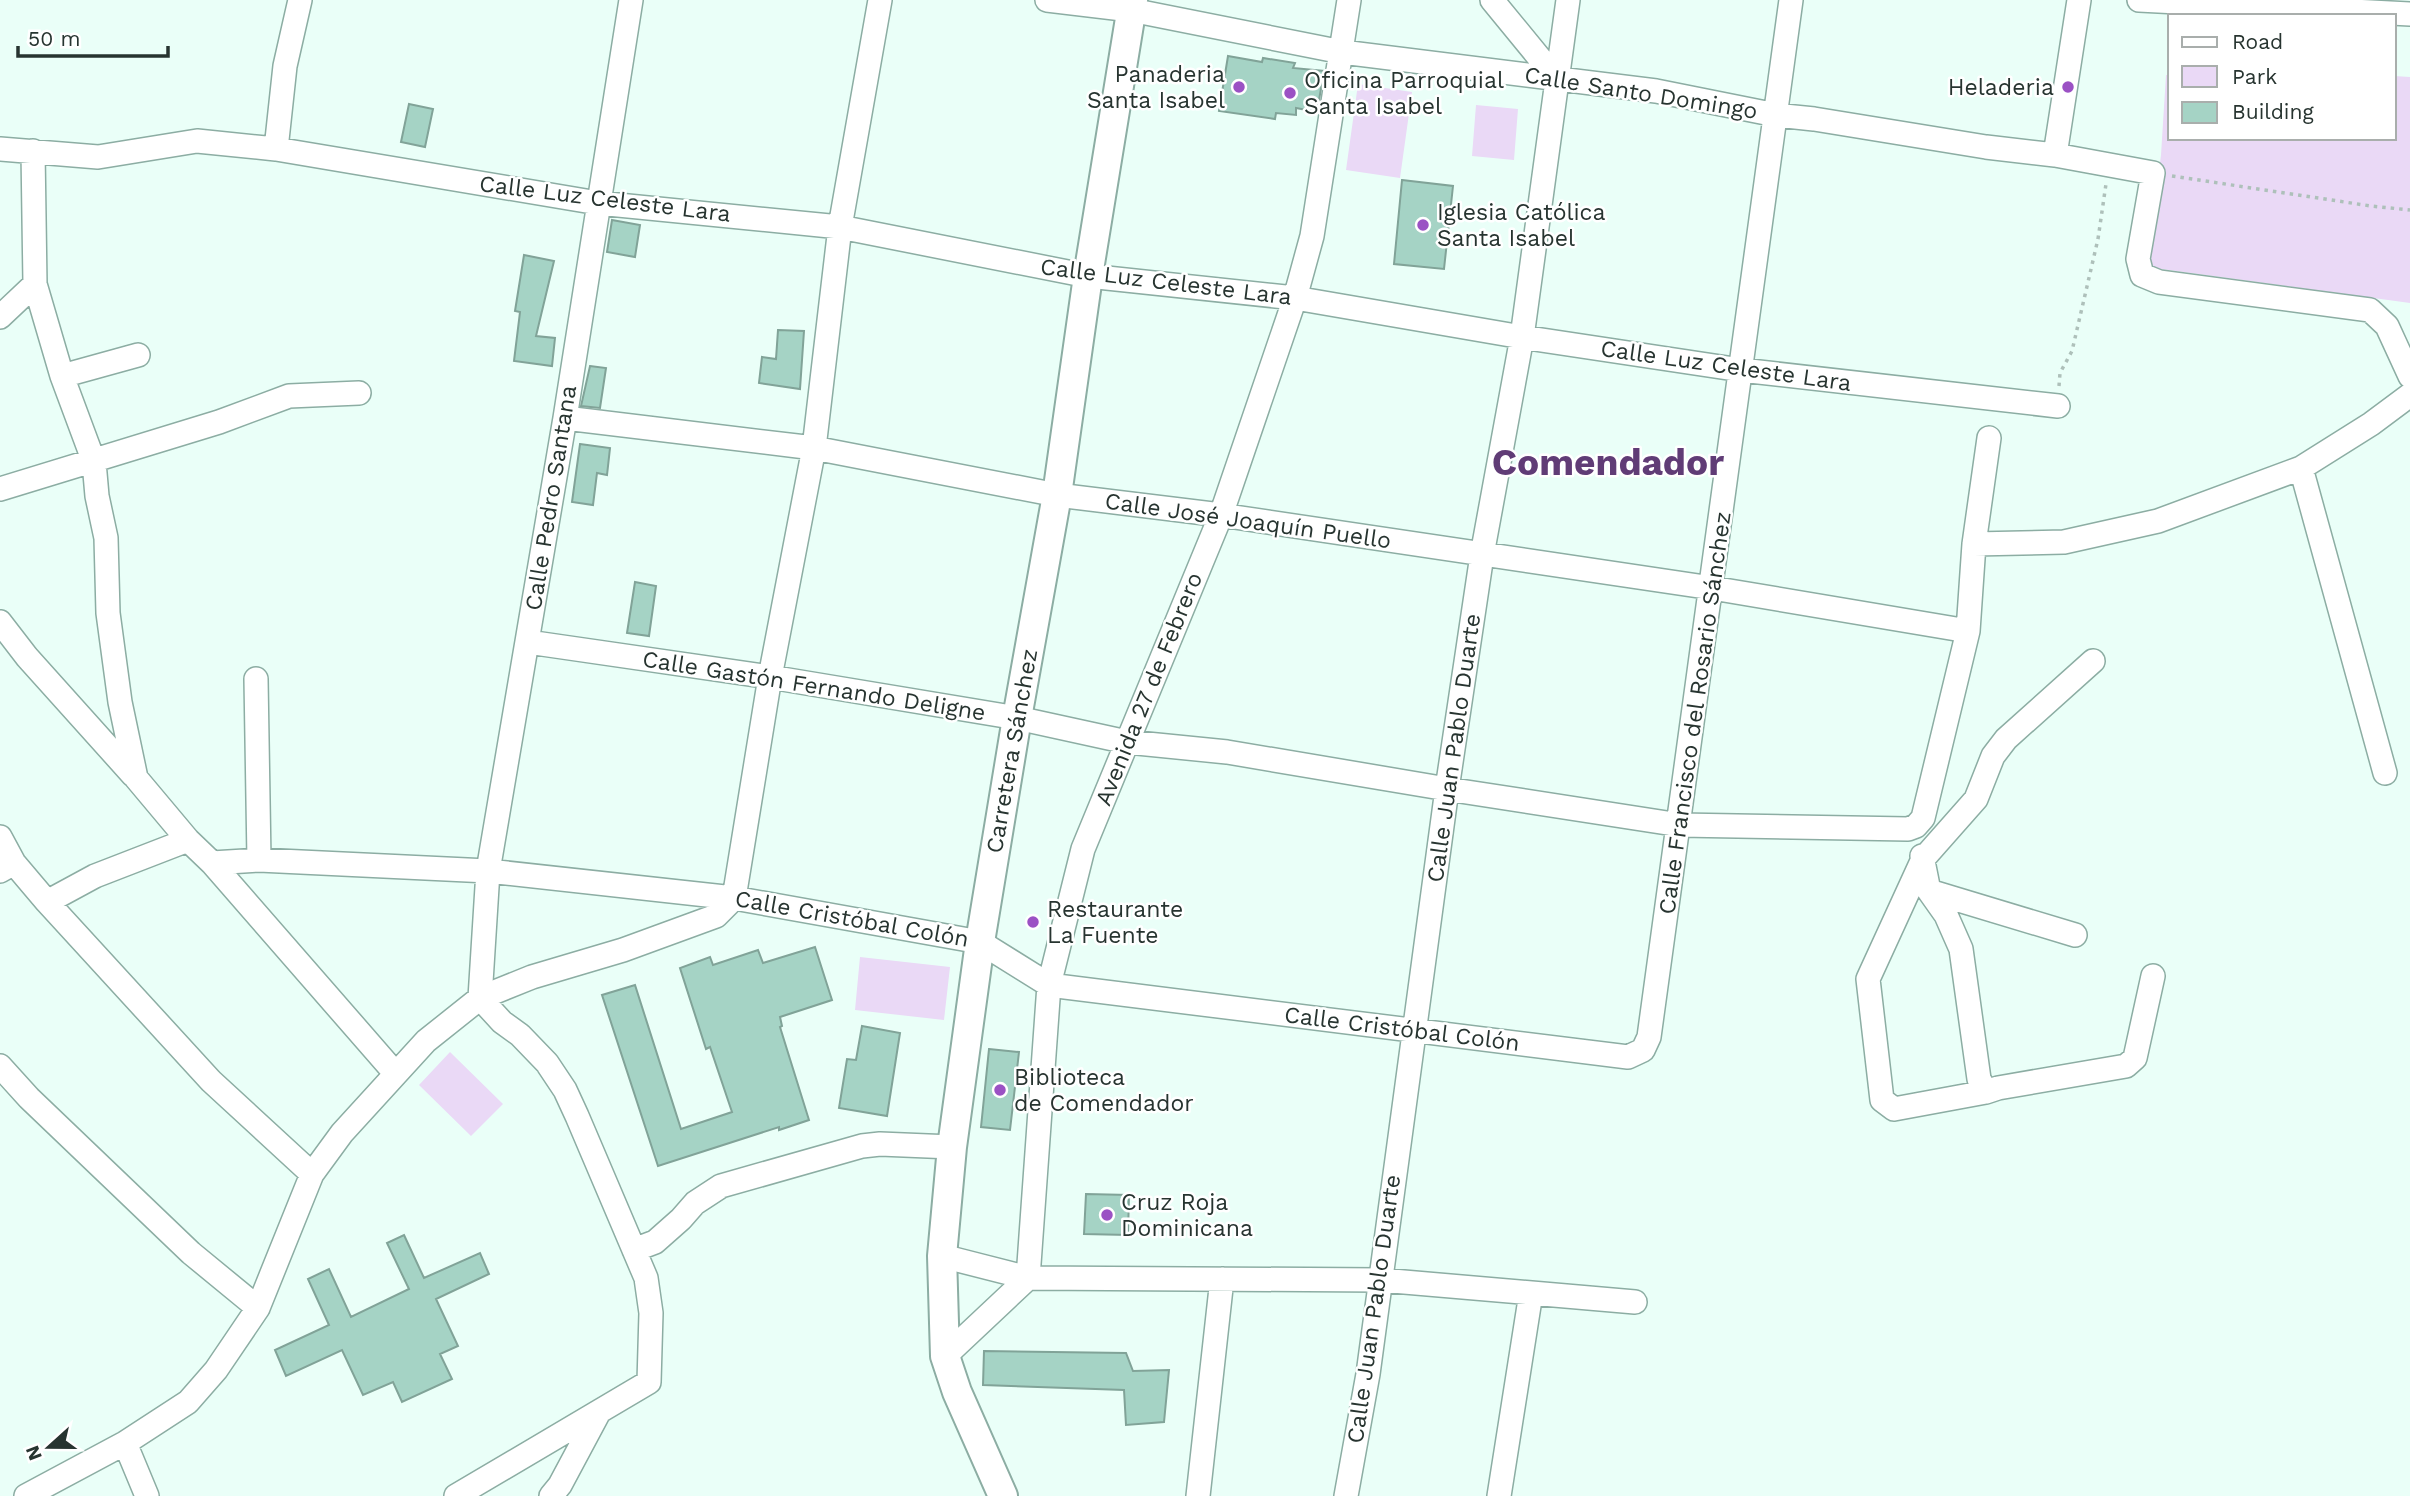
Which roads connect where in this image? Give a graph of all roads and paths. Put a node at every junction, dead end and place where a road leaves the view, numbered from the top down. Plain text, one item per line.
1 (300, 0) edge
2 (631, 0) edge
3 (880, 0) edge
4 (1047, 0) edge
5 (1349, 0) edge
6 (1492, 0) edge
7 (1568, 0) edge
8 (1791, 0) edge
9 (2079, 0) edge
10 (2139, 0) edge
11 (1136, 3) edge
12 (2410, 14) edge
13 (1342, 52) junction
14 (1556, 78) junction
15 (1776, 115) junction
16 (0, 149) edge
17 (276, 149) junction
18 (33, 151) junction
19 (2055, 155) junction
20 (2109, 167) junction
21 (2153, 173) junction
22 (598, 202) junction
23 (2410, 210) edge
24 (840, 227) junction
25 (1088, 276) junction
26 (35, 284) junction
27 (1295, 298) junction
28 (0, 317) edge
29 (1522, 337) junction
30 (138, 355) dead end
31 (1741, 370) junction
32 (62, 376) junction
33 (2410, 376) edge
34 (359, 393) dead end
35 (2410, 395) edge
36 (2058, 406) joint
37 (565, 418) junction
38 (1989, 438) dead end
39 (814, 448) junction
40 (94, 462) junction
41 (2301, 468) junction
42 (0, 489) edge
43 (1057, 495) junction
44 (1221, 515) junction
45 (1974, 544) junction
46 (1482, 555) junction
47 (1712, 588) junction
48 (0, 622) edge
49 (1968, 631) junction
50 (528, 642) junction
51 (2093, 661) dead end
52 (769, 677) junction
53 (256, 680) dead end
54 (1017, 718) junction
55 (1127, 742) junction
56 (2385, 773) dead end
57 (135, 778) junction
58 (1447, 789) junction
59 (1680, 825) junction
60 (1916, 826) junction
61 (0, 837) edge
62 (188, 840) junction
63 (1923, 859) junction
64 (258, 860) junction
65 (212, 863) junction
66 (7, 867) edge
67 (488, 872) junction
68 (1929, 891) junction
69 (734, 898) junction
70 (47, 902) junction
71 (2075, 935) dead end
72 (980, 942) junction
73 (2153, 976) dead end
74 (1048, 985) junction
75 (480, 998) junction
76 (1415, 1032) junction
77 (1643, 1050) joint
78 (0, 1066) edge
79 (395, 1073) junction
80 (1986, 1092) junction
81 (952, 1147) junction
82 (312, 1174) junction
83 (634, 1250) junction
84 (942, 1256) junction
85 (1028, 1278) junction
86 (1222, 1279) junction
87 (1381, 1280) junction
88 (1531, 1293) junction
89 (1635, 1302) dead end
90 (258, 1308) junction
91 (945, 1356) junction
92 (599, 1412) junction
93 (125, 1443) junction
94 (26, 1496) edge
95 (147, 1496) edge
96 (456, 1496) edge
97 (551, 1496) edge
98 (1003, 1496) edge
99 (1198, 1496) edge
100 (1346, 1496) edge
101 (1499, 1496) edge

1 - 17 street
2 - 22 street, Calle Pedro Santana
3 - 24 street
4 - 11 street, Calle Santo Domingo
5 - 13 street, Avenida 27 de Febrero
6 - 14 street
7 - 14 street, Calle Juan Pablo Duarte
8 - 15 street, Calle Francisco del Rosario Sánchez
9 - 19 street
10 - 12 street
11 - 13 street, Calle Santo Domingo
11 - 25 main road, Carretera Sánchez
13 - 14 street, Calle Santo Domingo
13 - 27 street, Avenida 27 de Febrero
14 - 15 street, Calle Santo Domingo
14 - 29 street, Calle Juan Pablo Duarte
15 - 19 street, Calle Santo Domingo
15 - 31 street, Calle Francisco del Rosario Sánchez
16 - 18 street, Calle Luz Celeste Lara
17 - 18 street, Calle Luz Celeste Lara
17 - 22 street, Calle Luz Celeste Lara
18 - 26 street
19 - 20 street, Calle Santo Domingo
20 - 21 street, Calle Santo Domingo
20 - 36 path
21 - 23 path
21 - 33 street
22 - 24 street, Calle Luz Celeste Lara
22 - 37 street, Calle Pedro Santana
24 - 25 street, Calle Luz Celeste Lara
24 - 39 street
25 - 27 street, Calle Luz Celeste Lara
25 - 43 main road, Carretera Sánchez
26 - 28 street
26 - 32 street
27 - 29 street, Calle Luz Celeste Lara
27 - 44 street, Avenida 27 de Febrero
29 - 31 street, Calle Luz Celeste Lara
29 - 46 street, Calle Juan Pablo Duarte
30 - 32 street
31 - 36 street, Calle Luz Celeste Lara
31 - 47 street, Calle Francisco del Rosario Sánchez
32 - 40 street
34 - 40 street
35 - 41 street
37 - 39 street, Calle José Joaquín Puello
37 - 50 street, Calle Pedro Santana
38 - 45 street
39 - 43 street, Calle José Joaquín Puello
39 - 52 street
40 - 42 street
40 - 57 street
41 - 45 street
41 - 56 street
43 - 44 street, Calle José Joaquín Puello
43 - 54 main road, Carretera Sánchez
44 - 46 street, Calle José Joaquín Puello
44 - 55 street, Avenida 27 de Febrero
45 - 49 street
46 - 47 street, Calle José Joaquín Puello
46 - 58 street, Calle Juan Pablo Duarte
47 - 49 street, Calle José Joaquín Puello
47 - 59 street, Calle Francisco del Rosario Sánchez
48 - 57 street
49 - 60 street
50 - 52 street, Calle Gastón Fernando Deligne
50 - 67 street, Calle Pedro Santana
51 - 63 street
52 - 54 street, Calle Gastón Fernando Deligne
52 - 69 street
53 - 64 street
54 - 55 street, Calle Gastón Fernando Deligne
54 - 72 main road, Carretera Sánchez
55 - 58 street, Calle Gastón Fernando Deligne
55 - 74 street, Avenida 27 de Febrero
57 - 62 street
58 - 59 street, Calle Gastón Fernando Deligne
58 - 76 street, Calle Juan Pablo Duarte
59 - 60 street, Calle Gastón Fernando Deligne
59 - 77 street, Calle Francisco del Rosario Sánchez
60 - 63 street
61 - 66 street
62 - 65 street
62 - 70 street
63 - 68 street
63 - 80 street
64 - 65 street, Calle Cristóbal Colón
64 - 67 street, Calle Cristóbal Colón
65 - 79 street
66 - 70 street
67 - 69 street, Calle Cristóbal Colón
67 - 75 street, Calle Pedro Santana
68 - 71 street
68 - 80 street
69 - 72 street, Calle Cristóbal Colón
69 - 75 street
70 - 82 street
72 - 74 street, Calle Cristóbal Colón
72 - 81 main road, Carretera Sánchez
73 - 80 street
74 - 76 street, Calle Cristóbal Colón
74 - 85 street, Avenida 27 de Febrero
75 - 79 street
75 - 83 street
76 - 77 street, Calle Cristóbal Colón
76 - 87 street, Calle Juan Pablo Duarte
78 - 90 street
79 - 82 street
81 - 83 street
81 - 84 main road, Carretera Sánchez
82 - 90 street
83 - 92 street
84 - 85 street
84 - 91 main road, Carretera Sánchez
85 - 86 street
85 - 91 street
86 - 87 street
86 - 99 street
87 - 88 street
87 - 100 street, Calle Juan Pablo Duarte
88 - 89 street
88 - 101 street
90 - 93 street
91 - 98 main road, Carretera Sánchez
92 - 96 street
92 - 97 street
93 - 94 street
93 - 95 street

